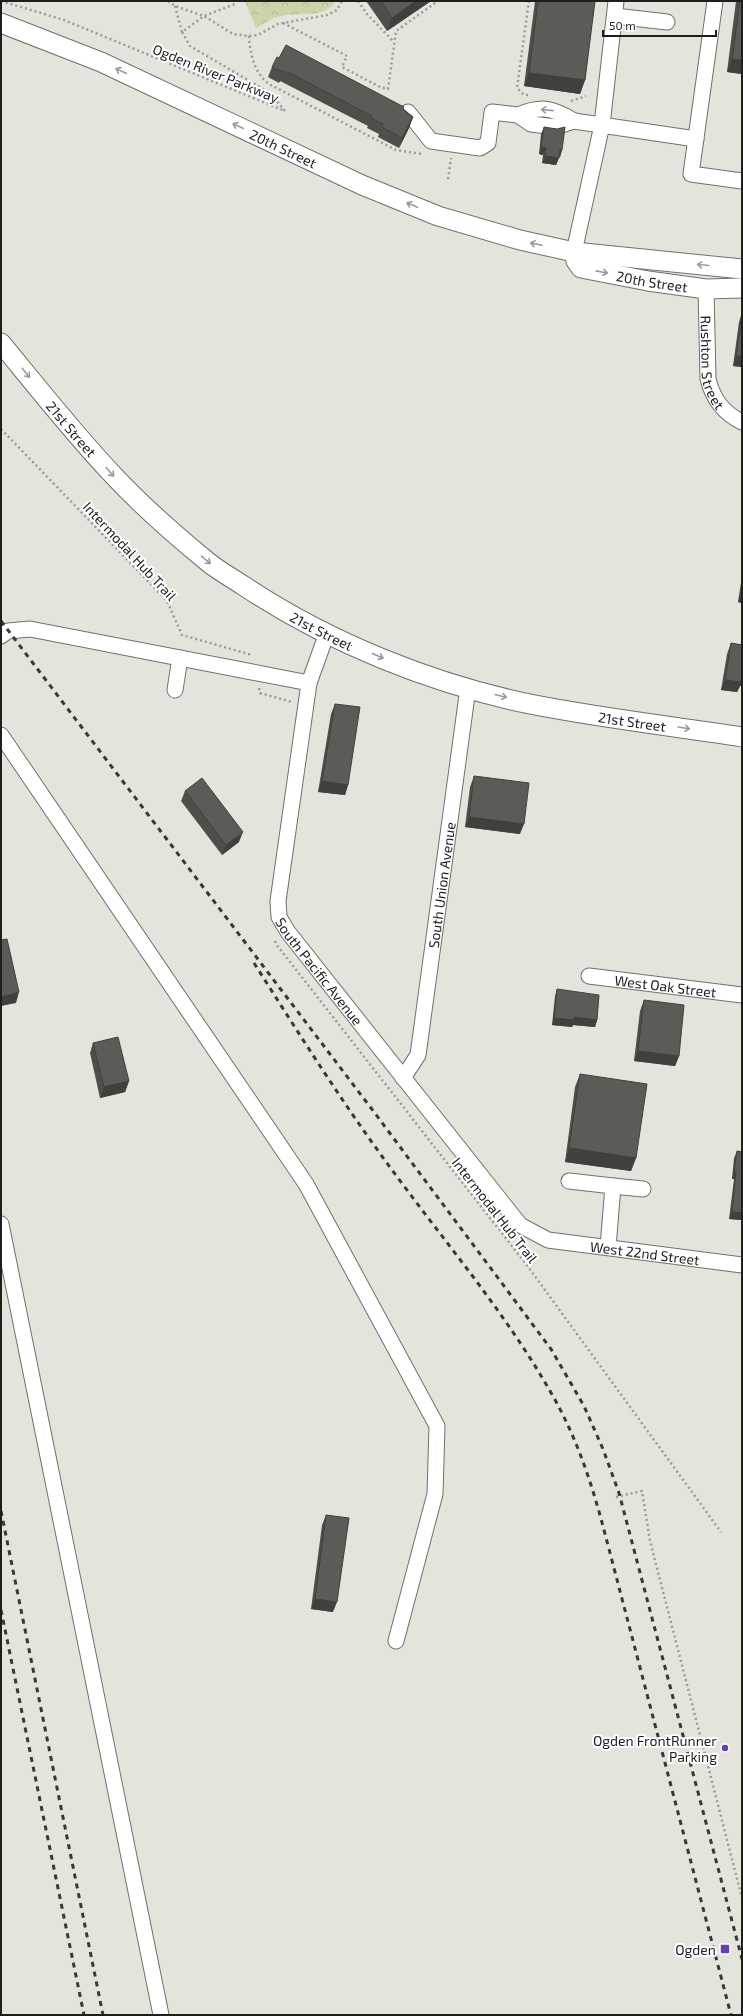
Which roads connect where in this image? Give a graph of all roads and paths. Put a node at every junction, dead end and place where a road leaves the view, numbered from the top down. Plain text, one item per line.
1 (1, 1) edge
2 (168, 1) edge
3 (342, 1) edge
4 (358, 1) edge
5 (438, 1) edge
6 (529, 1) edge
7 (616, 1) edge
8 (715, 1) edge
9 (236, 3) edge
10 (175, 6) junction
11 (204, 16) junction
12 (614, 16) junction
13 (667, 22) dead end
14 (283, 23) junction
15 (1, 24) edge
16 (396, 31) junction
17 (182, 32) junction
18 (249, 36) junction
19 (388, 36) junction
20 (394, 43) junction
21 (531, 96) dead end
22 (586, 96) dead end
23 (566, 101) dead end
24 (408, 112) edge
25 (602, 125) junction
26 (696, 139) junction
27 (427, 154) dead end
28 (443, 156) dead end
29 (448, 179) dead end
30 (742, 181) edge
31 (574, 252) junction
32 (742, 268) edge
33 (742, 280) edge
34 (742, 288) edge
35 (706, 289) junction
36 (1, 343) edge
37 (742, 422) edge
38 (1, 429) edge
39 (327, 633) junction
40 (1, 636) edge
41 (258, 657) dead end
42 (180, 658) junction
43 (309, 683) junction
44 (258, 687) dead end
45 (468, 688) junction
46 (175, 690) dead end
47 (306, 708) junction
48 (1, 735) edge
49 (742, 737) edge
50 (274, 938) dead end
51 (589, 976) dead end
52 (742, 995) edge
53 (404, 1078) junction
54 (569, 1181) dead end
55 (613, 1186) junction
56 (643, 1189) dead end
57 (1, 1224) edge
58 (548, 1240) joint
59 (608, 1247) junction
60 (742, 1265) edge
61 (616, 1497) dead end
62 (721, 1532) dead end
63 (396, 1641) dead end
64 (742, 1898) edge
65 (160, 2015) edge

1 - 17 path, Ogden River Parkway
2 - 10 path
3 - 14 path
4 - 19 path
5 - 16 path
6 - 21 path
7 - 12 street
8 - 26 street
9 - 11 path, Ogden River Parkway
10 - 11 path
10 - 17 path
11 - 17 path, Ogden River Parkway
11 - 18 path
12 - 13 street
12 - 25 street
14 - 18 path
14 - 20 path
31 -> 15 main road, 20th Street
16 - 19 path
16 - 20 path
18 - 27 path
19 - 20 path
22 - 23 path
24 - 25 street
25 - 26 street
25 - 31 street
26 - 30 street
28 - 29 path
32 -> 31 main road, 20th Street
31 -> 35 main road, 20th Street
33 - 35 main road
34 - 35 main road, 20th Street
35 - 37 street, Rushton Street
36 -> 39 main road, 21st Street
38 - 41 path, Intermodal Hub Trail
39 - 43 street, South Pacific Avenue
39 -> 45 main road, 21st Street
40 - 42 street
42 - 43 street
42 - 46 street
43 - 47 street, South Pacific Avenue
44 - 47 path
45 -> 49 main road, 21st Street
45 - 53 street, South Union Avenue
47 - 53 street, South Pacific Avenue
48 - 63 street
50 - 62 path, Intermodal Hub Trail
51 - 52 street, West Oak Street
53 - 58 street, South Pacific Avenue
54 - 55 street
55 - 56 street
55 - 59 street
57 - 65 street
58 - 59 street, West 22nd Street
59 - 60 street, West 22nd Street
61 - 64 path

